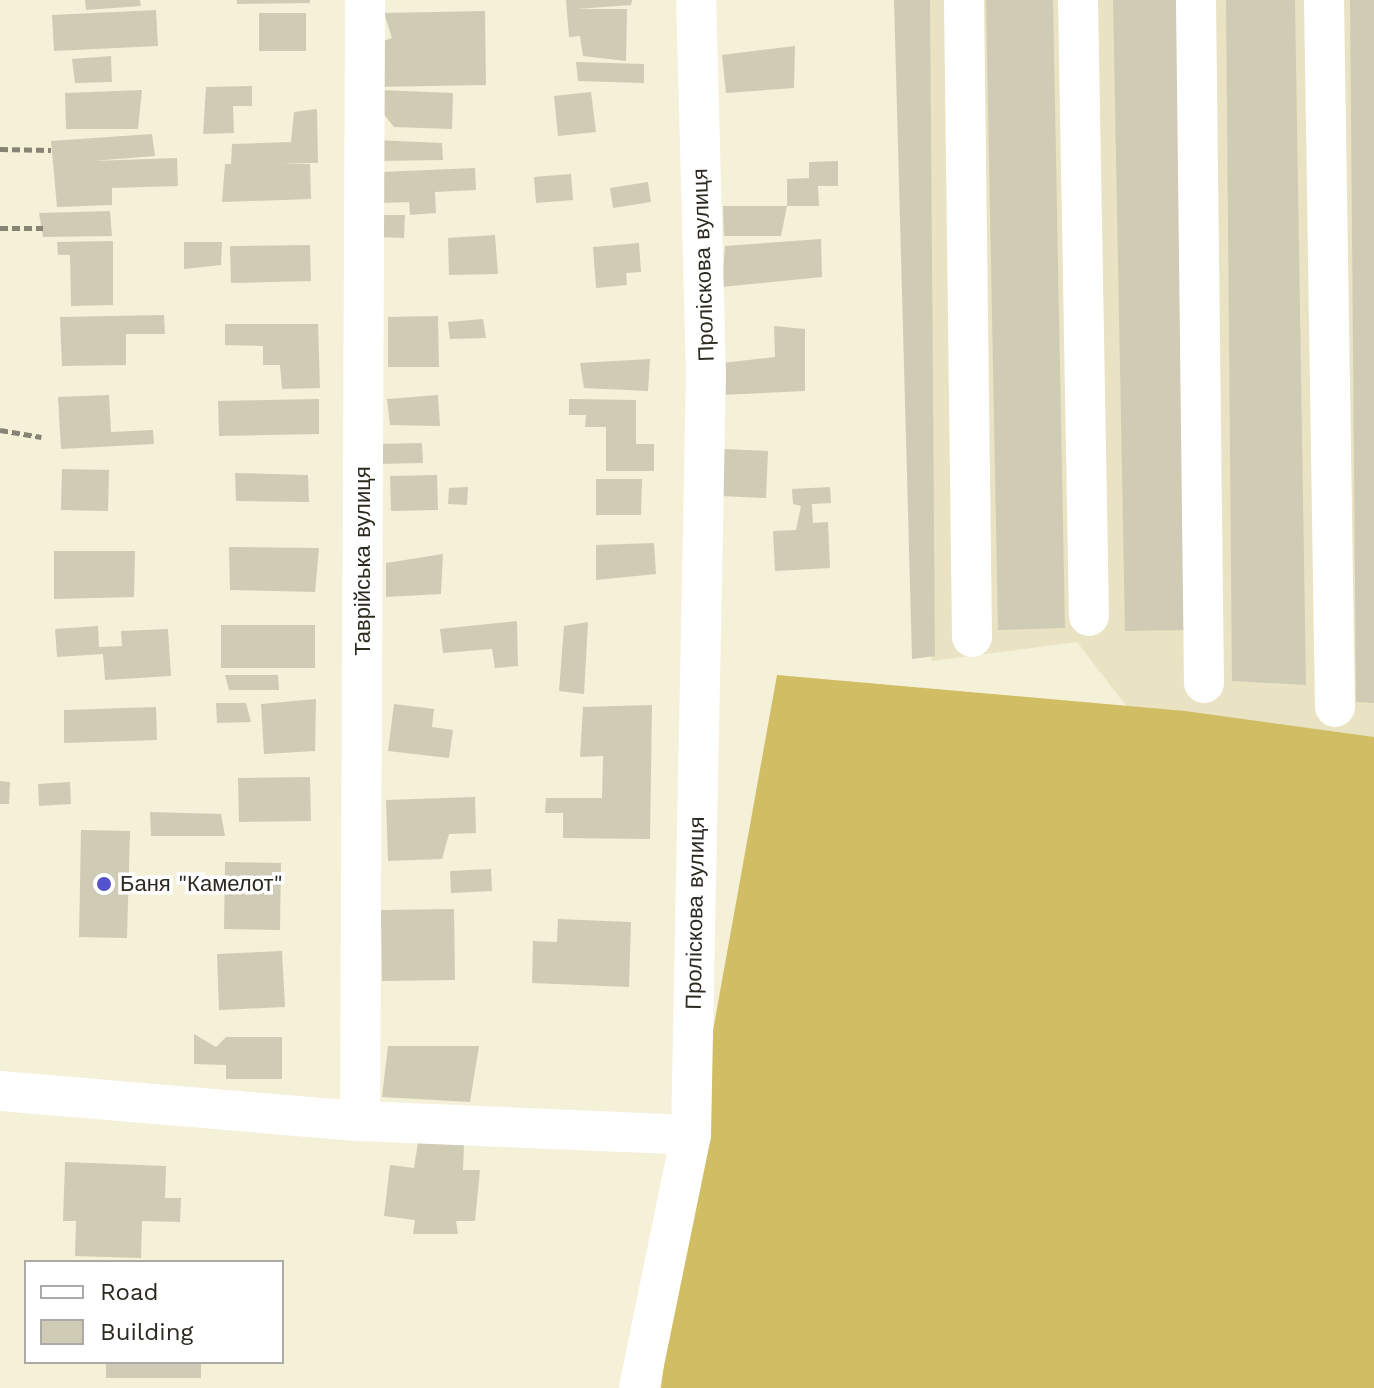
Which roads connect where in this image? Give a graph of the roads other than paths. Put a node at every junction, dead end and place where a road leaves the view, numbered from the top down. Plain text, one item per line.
1 (365, 0) edge
2 (696, 0) edge
3 (964, 0) edge
4 (1078, 0) edge
5 (1196, 0) edge
6 (1324, 0) edge
7 (1089, 616) dead end
8 (972, 637) dead end
9 (1204, 683) dead end
10 (1335, 707) dead end
11 (0, 1091) edge
12 (360, 1121) junction
13 (691, 1135) junction
14 (639, 1388) edge

1 - 12 street, Таврійська вулиця
2 - 13 street, Проліскова вулиця
3 - 8 street
4 - 7 street
5 - 9 street
6 - 10 street
11 - 12 street
12 - 13 street
13 - 14 street, Проліскова вулиця

